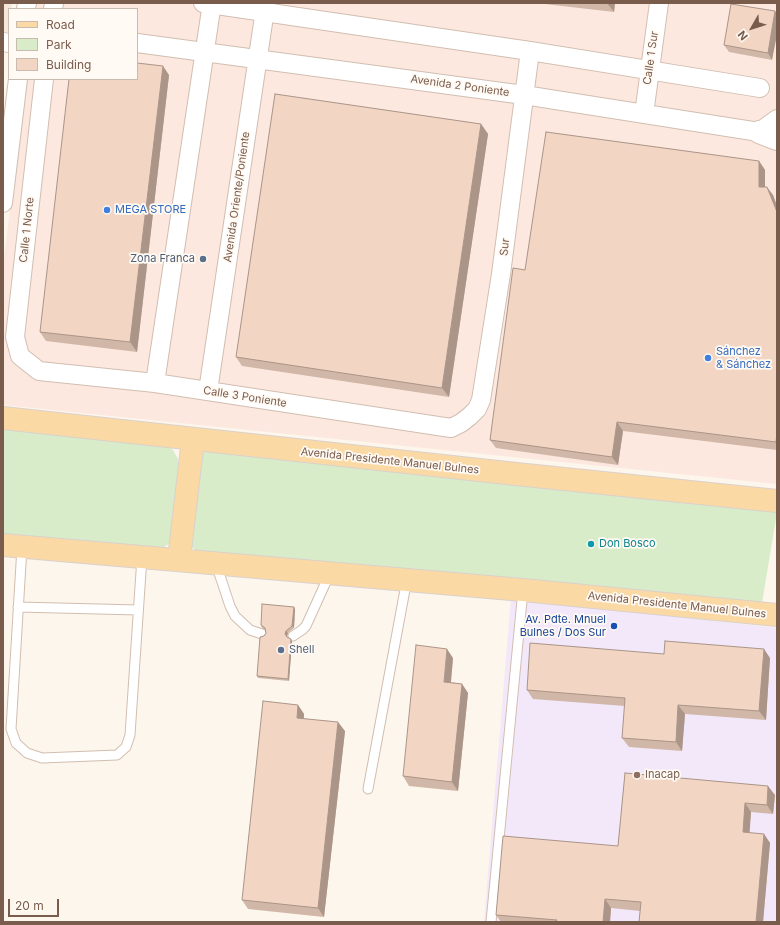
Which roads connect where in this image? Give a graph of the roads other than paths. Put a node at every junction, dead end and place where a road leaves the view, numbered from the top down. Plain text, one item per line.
1 (209, 3) edge
2 (659, 3) edge
3 (265, 7) edge
4 (138, 43) edge
5 (204, 51) junction
6 (530, 51) junction
7 (257, 59) junction
8 (649, 70) junction
9 (18, 80) edge
10 (44, 80) edge
11 (760, 88) dead end
12 (524, 95) junction
13 (644, 114) junction
14 (777, 119) edge
15 (768, 136) edge
16 (6, 144) edge
17 (3, 203) edge
18 (39, 371) joint
19 (155, 383) junction
20 (208, 391) junction
21 (3, 418) edge
22 (451, 428) joint
23 (193, 439) junction
24 (777, 501) edge
25 (12, 546) edge
26 (142, 556) junction
27 (179, 559) junction
28 (215, 562) junction
29 (330, 572) junction
30 (408, 579) junction
31 (523, 590) junction
32 (18, 607) junction
33 (138, 610) junction
34 (777, 615) edge
35 (262, 634) dead end
36 (293, 636) dead end
37 (368, 789) dead end
38 (491, 922) edge

1 - 3 street
1 - 5 street
2 - 8 street, Calle 1 Sur
3 - 6 street
3 - 7 street, Avenida Oriente/Poniente
4 - 5 street, Avenida 2 Poniente
5 - 7 street, Avenida 2 Poniente
5 - 19 street
6 - 8 street
6 - 12 street, Sur
7 - 12 street, Avenida 2 Poniente
7 - 20 street, Avenida Oriente/Poniente
8 - 11 street
8 - 13 street, Calle 1 Sur
9 - 16 street
10 - 18 street, Calle 1 Norte
12 - 13 street, Avenida 2 Poniente
12 - 22 street, Sur
13 - 15 street, Avenida 2 Poniente
14 - 15 street, Avenida 2 Poniente
16 - 17 street
18 - 19 street, Calle 3 Poniente
19 - 20 street, Calle 3 Poniente
20 - 22 street, Calle 3 Poniente
21 - 23 main road, Avenida Presidente Manuel Bulnes
23 - 24 main road, Avenida Presidente Manuel Bulnes
23 - 27 main road
25 - 26 main road, Avenida Presidente Manuel Bulnes
25 - 32 lane
26 - 27 main road, Avenida Presidente Manuel Bulnes
26 - 33 lane
27 - 28 main road, Avenida Presidente Manuel Bulnes
28 - 29 main road, Avenida Presidente Manuel Bulnes
28 - 35 lane
29 - 30 main road, Avenida Presidente Manuel Bulnes
29 - 36 lane
30 - 31 main road, Avenida Presidente Manuel Bulnes
30 - 37 lane
31 - 34 main road, Avenida Presidente Manuel Bulnes
31 - 38 lane
32 - 33 lane
32 - 33 lane

